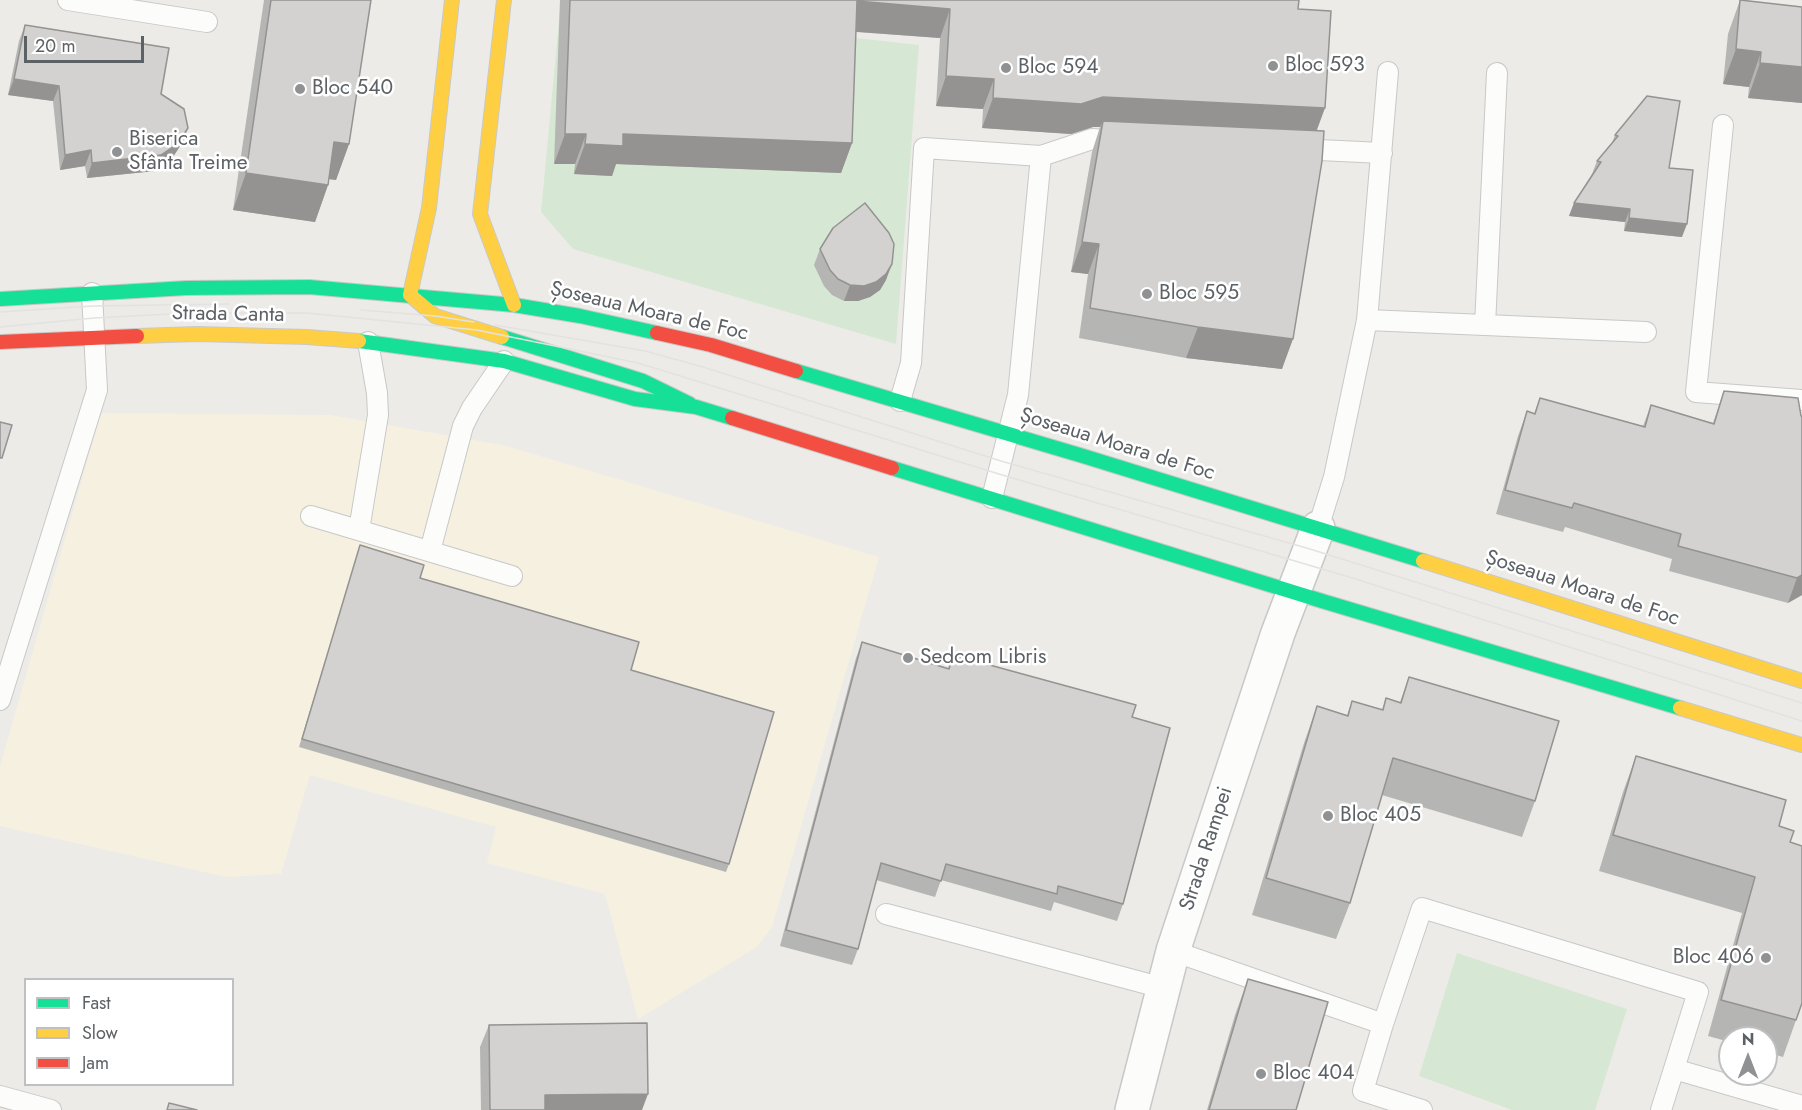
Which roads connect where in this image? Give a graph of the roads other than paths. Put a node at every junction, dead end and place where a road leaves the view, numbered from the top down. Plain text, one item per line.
1 (68, 0) edge
2 (452, 0) edge
3 (504, 0) edge
4 (207, 22) dead end
5 (1388, 72) dead end
6 (1497, 73) dead end
7 (1723, 125) dead end
8 (1136, 142) edge
9 (1276, 148) edge
10 (1382, 153) junction
11 (1041, 156) junction
12 (92, 293) junction
13 (410, 296) junction
14 (0, 299) edge
15 (514, 305) junction
16 (1367, 320) junction
17 (1485, 325) junction
18 (1646, 332) dead end
19 (95, 337) junction
20 (0, 342) edge
21 (368, 342) junction
22 (504, 361) junction
23 (1802, 400) edge
24 (900, 401) junction
25 (696, 406) junction
26 (1008, 435) junction
27 (992, 498) junction
28 (311, 516) dead end
29 (1318, 528) junction
30 (359, 530) junction
31 (430, 551) junction
32 (512, 576) dead end
33 (1294, 592) junction
34 (1802, 681) edge
35 (0, 700) edge
36 (1802, 745) edge
37 (886, 914) dead end
38 (1173, 951) junction
39 (1163, 988) junction
40 (1383, 1024) junction
41 (1674, 1069) junction
42 (0, 1096) edge
43 (1802, 1106) edge
44 (51, 1110) edge
45 (1132, 1110) edge
46 (1422, 1110) edge
47 (1661, 1110) edge

1 - 4 lane
2 - 13 main road
3 - 15 main road
5 - 10 lane
6 - 17 lane
7 - 23 lane
8 - 11 lane
9 - 10 lane
10 - 16 lane
11 - 24 lane
11 - 26 lane
12 - 13 main road, Strada Canta
12 - 14 main road, Strada Canta
12 - 19 lane
13 - 15 main road, Șoseaua Moara de Foc
13 - 25 main road
15 - 24 main road, Șoseaua Moara de Foc
16 - 17 lane
16 - 29 lane
17 - 18 lane
19 - 20 main road, Strada Canta
19 - 21 main road, Strada Canta
19 - 35 lane
21 - 22 main road, Strada Canta
21 - 30 lane
22 - 25 main road
22 - 31 lane
24 - 26 main road, Șoseaua Moara de Foc
25 - 27 main road
26 - 27 lane
26 - 29 main road, Șoseaua Moara de Foc
27 - 33 main road
28 - 30 lane
29 - 33 street, Strada Rampei
29 - 34 main road, Șoseaua Moara de Foc
30 - 31 lane
31 - 32 lane
33 - 36 main road
33 - 38 street, Strada Rampei
37 - 39 lane
38 - 39 street, Strada Rampei
38 - 40 lane
39 - 45 street, Strada Rampei
40 - 41 lane
40 - 46 lane
41 - 43 lane
41 - 47 lane
42 - 44 lane

